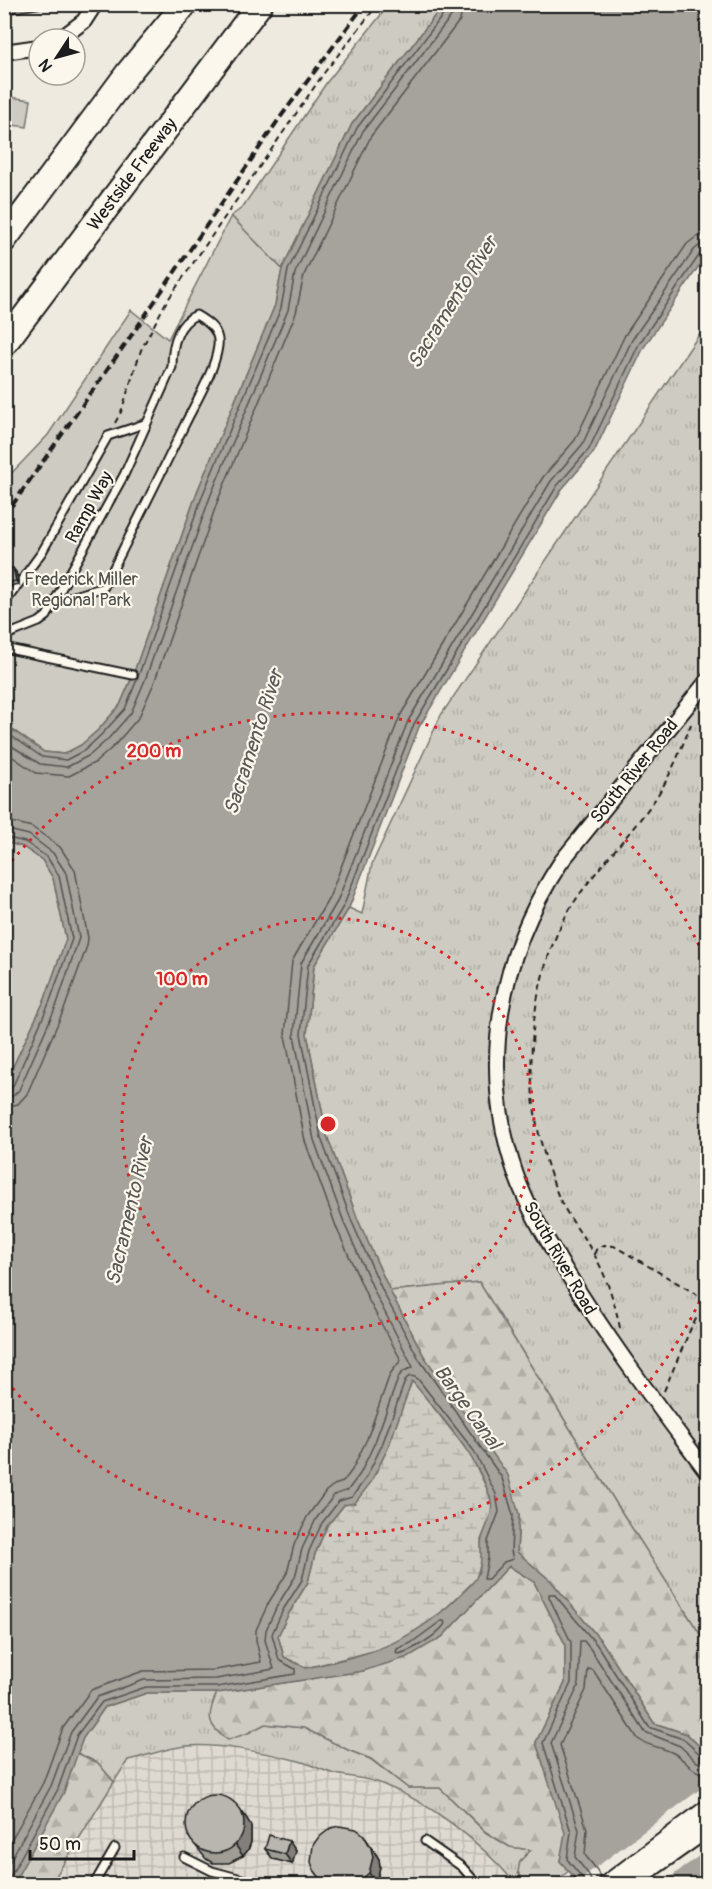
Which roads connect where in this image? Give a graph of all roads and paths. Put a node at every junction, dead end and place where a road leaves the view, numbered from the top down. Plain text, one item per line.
1 (94, 4) edge
2 (184, 4) edge
3 (260, 4) edge
4 (378, 4) edge
5 (76, 27) edge
6 (27, 49) edge
7 (4, 52) edge
8 (4, 240) edge
9 (4, 344) edge
10 (147, 423) junction
11 (108, 436) junction
12 (54, 602) junction
13 (4, 604) edge
14 (4, 636) edge
15 (4, 648) edge
16 (133, 675) dead end
17 (708, 680) edge
18 (693, 721) dead end
19 (594, 1254) junction
20 (708, 1301) edge
21 (708, 1310) edge
22 (620, 1355) junction
23 (655, 1402) junction
24 (708, 1473) edge
25 (708, 1809) edge
26 (708, 1827) edge
27 (425, 1841) dead end
28 (115, 1848) dead end
29 (184, 1857) dead end
30 (94, 1884) edge
31 (260, 1884) edge
32 (477, 1884) edge
33 (608, 1884) edge
34 (627, 1884) edge

1 - 5 street
2 - 8 highway
3 - 9 highway, Westside Freeway
4 - 11 path
6 - 7 street
10 - 11 lane
10 - 12 lane, Ramp Way
10 - 12 lane, Ramp Way
11 - 13 lane
12 - 14 lane, Ramp Way
15 - 16 lane
17 - 22 street, South River Road
18 - 19 path
19 - 20 path
19 - 22 path
21 - 23 path
22 - 23 street, South River Road
23 - 24 street, South River Road
25 - 33 street
26 - 34 street
27 - 32 lane
28 - 30 lane
29 - 31 lane

